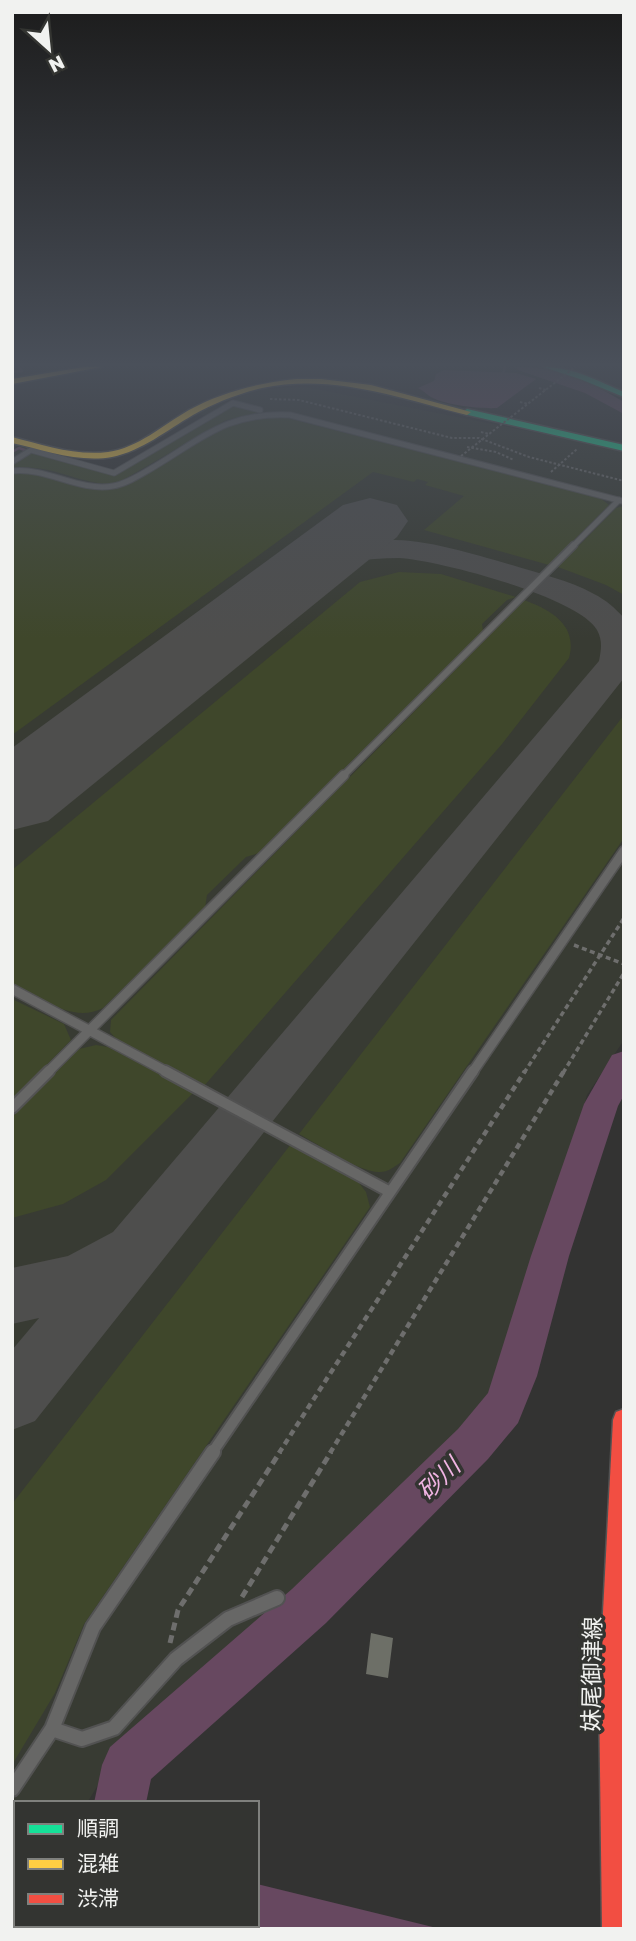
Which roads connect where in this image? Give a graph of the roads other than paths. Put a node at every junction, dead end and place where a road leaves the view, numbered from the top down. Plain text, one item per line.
1 (58, 458) edge
2 (140, 458) edge
3 (165, 458) edge
4 (455, 458) edge
5 (12, 471) edge
6 (621, 501) edge
7 (624, 851) edge
8 (12, 989) edge
9 (90, 1030) junction
10 (12, 1108) edge
11 (390, 1192) junction
12 (624, 1420) edge
13 (277, 1598) dead end
14 (52, 1730) junction
15 (12, 1789) edge
16 (616, 1929) edge

1 - 2 lane
3 - 5 lane
4 - 6 lane
6 - 9 lane
7 - 11 lane
8 - 9 lane
9 - 10 lane
9 - 11 lane
11 - 14 lane
12 - 16 street, 妹尾御津線
13 - 14 lane
14 - 15 lane

